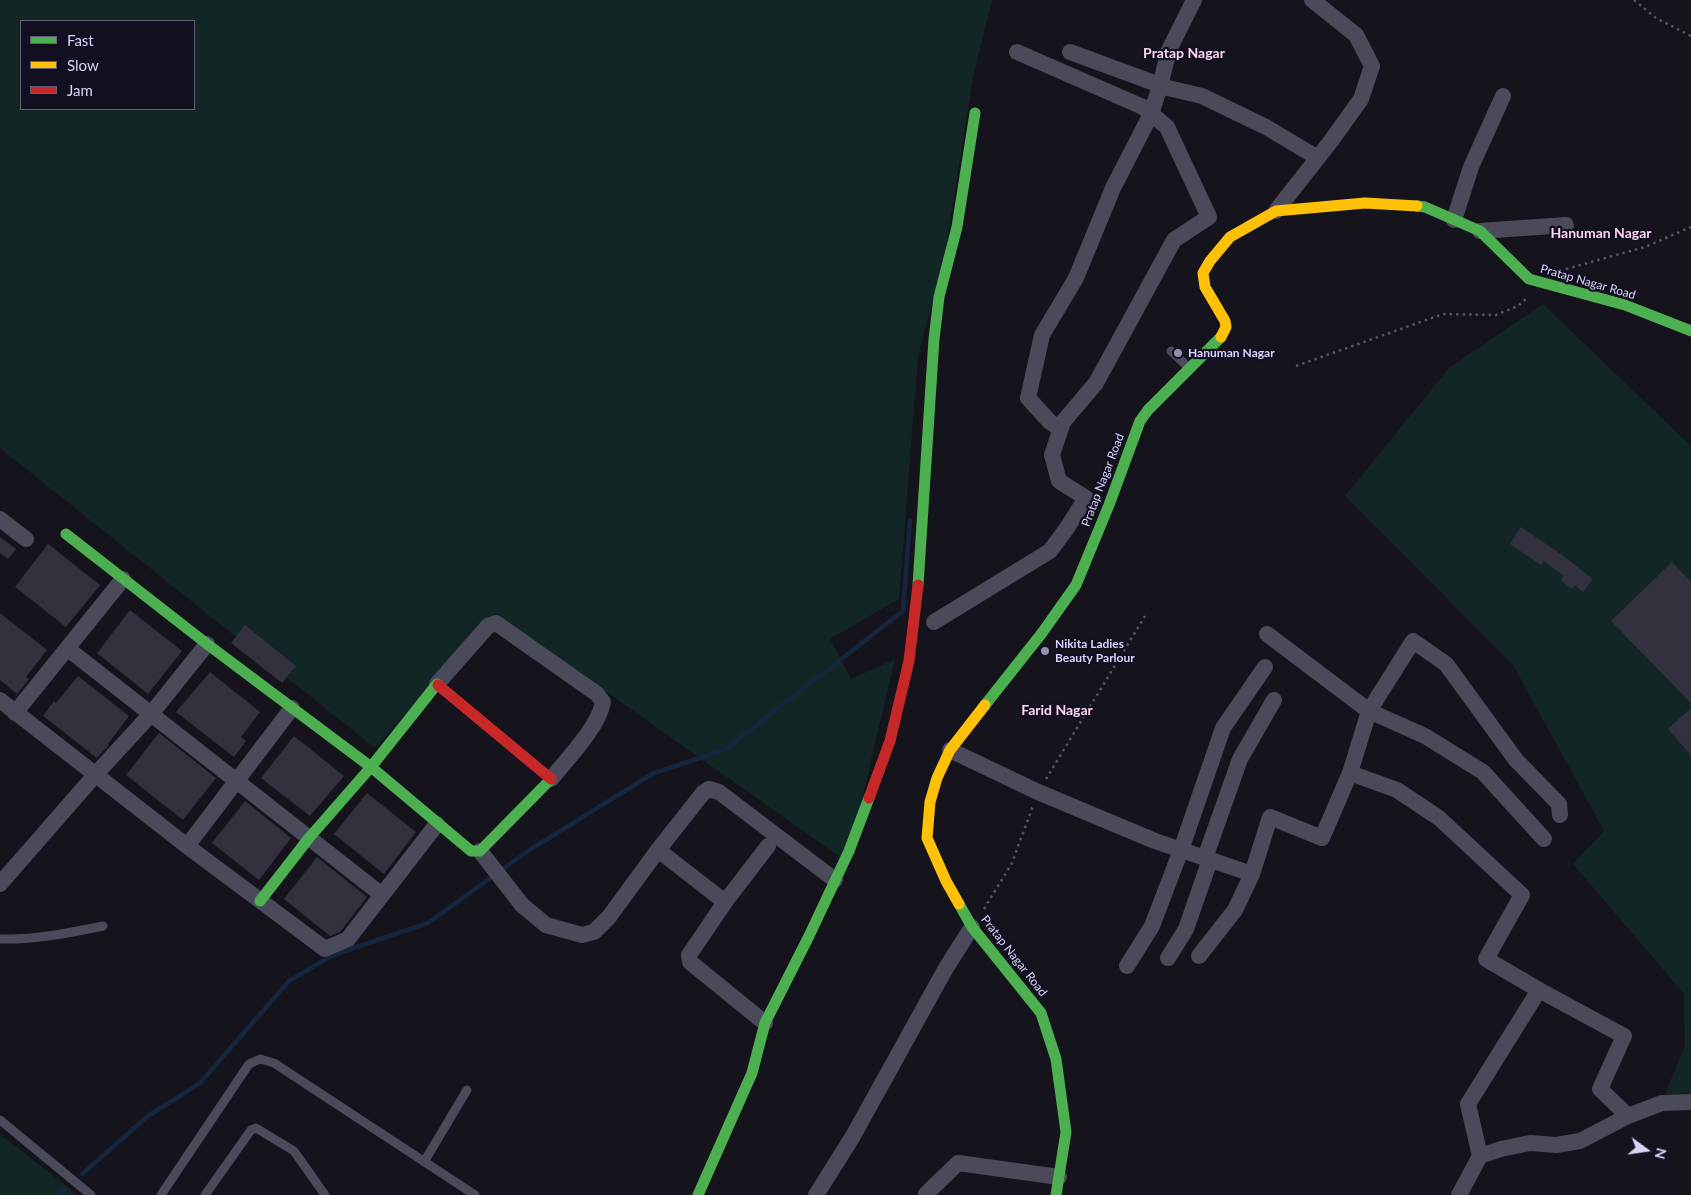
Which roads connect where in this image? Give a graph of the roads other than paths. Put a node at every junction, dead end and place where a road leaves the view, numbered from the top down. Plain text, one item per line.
1 (1194, 0) edge
2 (1312, 0) edge
3 (1017, 52) dead end
4 (1070, 52) dead end
5 (1160, 86) junction
6 (1503, 96) dead end
7 (975, 113) dead end
8 (1150, 114) junction
9 (1318, 158) junction
10 (1276, 211) junction
11 (1454, 220) junction
12 (1566, 225) dead end
13 (1480, 231) junction
14 (1691, 331) edge
15 (1171, 351) dead end
16 (1190, 368) junction
17 (1061, 429) junction
18 (0, 519) edge
19 (66, 534) dead end
20 (26, 539) dead end
21 (123, 579) junction
22 (934, 622) dead end
23 (1267, 634) dead end
24 (206, 644) junction
25 (68, 649) junction
26 (1265, 667) dead end
27 (437, 684) junction
28 (0, 700) edge
29 (1274, 700) dead end
30 (292, 708) junction
31 (1369, 711) junction
32 (15, 713) junction
33 (151, 714) junction
34 (950, 750) junction
35 (371, 767) junction
36 (1350, 772) junction
37 (96, 774) junction
38 (551, 779) junction
39 (237, 782) junction
40 (1560, 815) dead end
41 (437, 824) junction
42 (308, 838) junction
43 (1544, 839) dead end
44 (187, 846) junction
45 (768, 846) dead end
46 (658, 850) junction
47 (1181, 850) junction
48 (483, 855) junction
49 (1208, 859) junction
50 (1252, 874) junction
51 (835, 880) junction
52 (0, 884) edge
53 (382, 895) junction
54 (260, 901) junction
55 (725, 902) junction
56 (103, 926) dead end
57 (972, 927) junction
58 (0, 939) edge
59 (1199, 956) dead end
60 (1168, 958) dead end
61 (1127, 966) dead end
62 (1539, 990) junction
63 (765, 1023) junction
64 (467, 1090) dead end
65 (1691, 1102) edge
66 (1628, 1116) junction
67 (0, 1120) edge
68 (1480, 1156) junction
69 (424, 1162) junction
70 (1059, 1177) junction
71 (926, 1194) edge
72 (91, 1195) edge
73 (161, 1195) edge
74 (205, 1195) edge
75 (325, 1195) edge
76 (475, 1195) edge
77 (698, 1195) edge
78 (816, 1195) edge
79 (1056, 1195) edge
80 (1459, 1195) edge

1 - 5 street
2 - 9 street
3 - 8 street
4 - 5 street
5 - 8 street
5 - 9 street
6 - 11 street
7 - 51 street
8 - 17 street
8 - 17 street
9 - 10 street
10 - 11 street, Pratap Nagar Road
10 - 16 street, Pratap Nagar Road
11 - 13 street, Pratap Nagar Road
12 - 13 street
13 - 14 street, Pratap Nagar Road
15 - 16 lane
16 - 34 street, Pratap Nagar Road
17 - 22 street
18 - 20 street
19 - 21 street
21 - 24 street
21 - 25 street
23 - 31 street
24 - 30 street
24 - 33 street
25 - 32 street
25 - 33 street
26 - 47 street
27 - 35 street
27 - 38 street
27 - 38 street
28 - 32 street
29 - 49 street
30 - 35 street
30 - 39 street
31 - 36 street
31 - 40 street
31 - 43 street
32 - 37 street
33 - 37 street
33 - 39 street
34 - 47 street
34 - 57 street, Pratap Nagar Road
35 - 41 street
35 - 42 street
36 - 50 street
36 - 62 street
37 - 44 street
37 - 52 street
38 - 48 street
39 - 42 street
39 - 44 street
41 - 48 street
41 - 53 street
42 - 53 street
42 - 54 street
44 - 54 street
45 - 55 street
46 - 48 street
46 - 51 street
46 - 55 street
47 - 49 street
47 - 61 street
49 - 50 street
49 - 60 street
50 - 59 street
51 - 63 street
53 - 54 street
55 - 63 street
56 - 58 lane
57 - 70 street, Pratap Nagar Road
57 - 78 street
62 - 66 street
62 - 68 street
63 - 77 street
64 - 69 lane
65 - 66 street
66 - 68 street
67 - 72 lane
68 - 80 street
69 - 73 lane
69 - 76 lane
70 - 71 street
70 - 79 street, Pratap Nagar Road
74 - 75 lane

